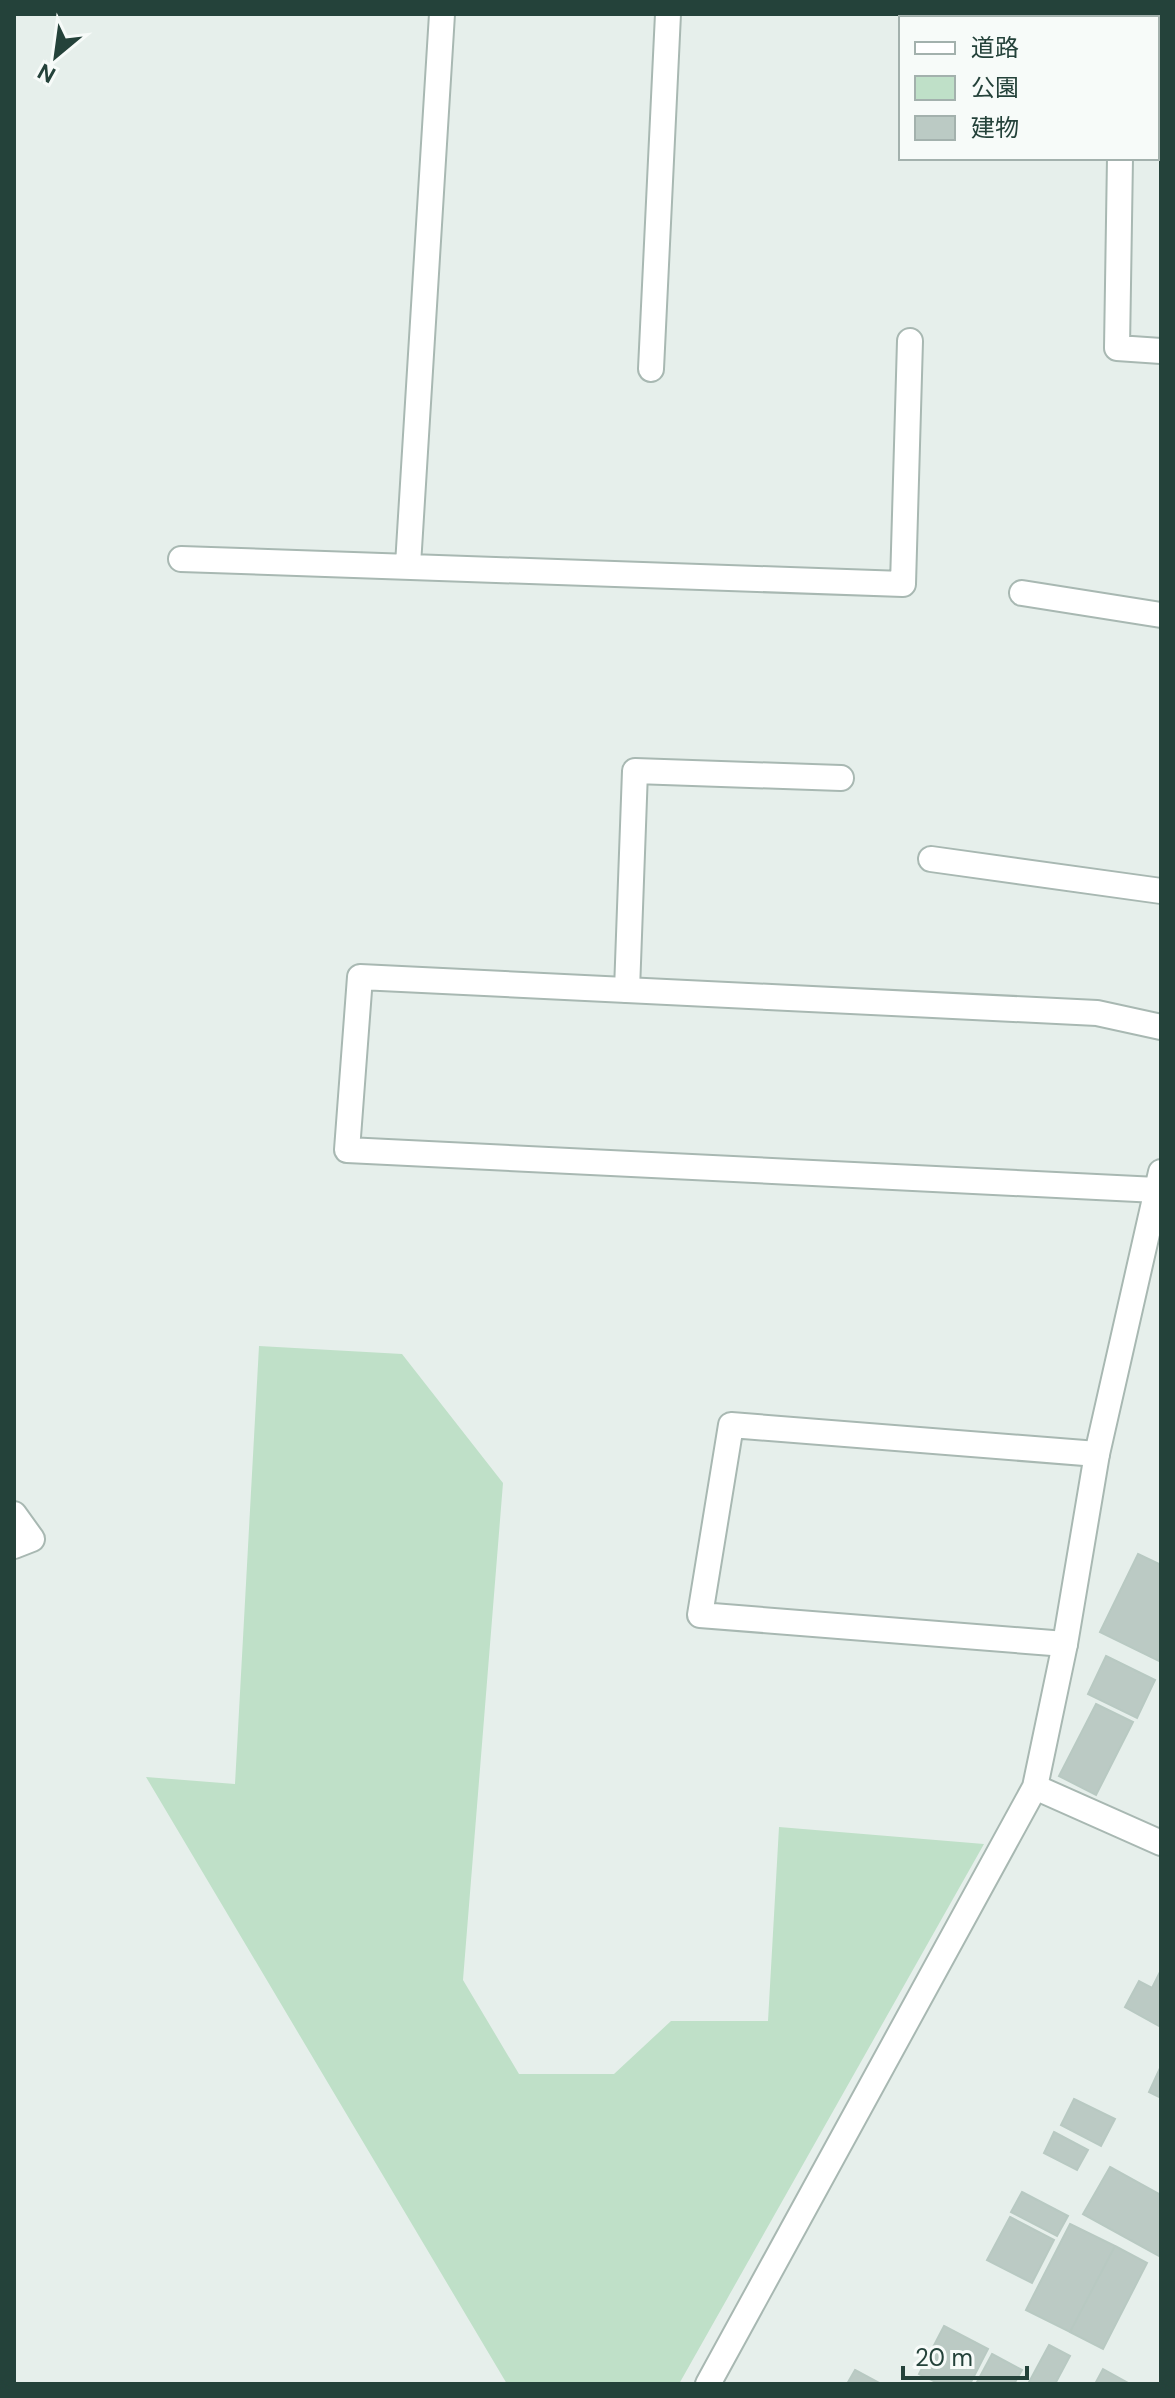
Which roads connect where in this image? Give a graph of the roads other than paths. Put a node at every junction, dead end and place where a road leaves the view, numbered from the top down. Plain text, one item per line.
1 (442, 14) edge
2 (668, 14) edge
3 (1120, 160) edge
4 (910, 341) dead end
5 (1161, 351) edge
6 (651, 369) dead end
7 (181, 559) dead end
8 (408, 565) junction
9 (1022, 593) dead end
10 (1161, 615) edge
11 (841, 778) dead end
12 (931, 859) dead end
13 (1161, 891) edge
14 (627, 990) junction
15 (1161, 1027) edge
16 (1159, 1181) edge
17 (1097, 1454) junction
18 (14, 1514) edge
19 (14, 1546) edge
20 (1065, 1644) junction
21 (1035, 1787) junction
22 (1161, 1843) edge
23 (708, 2384) edge

1 - 8 street
2 - 6 street
3 - 5 street
4 - 8 street
7 - 8 street
9 - 10 street
11 - 14 street
12 - 13 street
14 - 15 street
14 - 16 street
16 - 17 street
17 - 20 street
17 - 20 street
18 - 19 street
20 - 21 street
21 - 22 street
21 - 23 street

